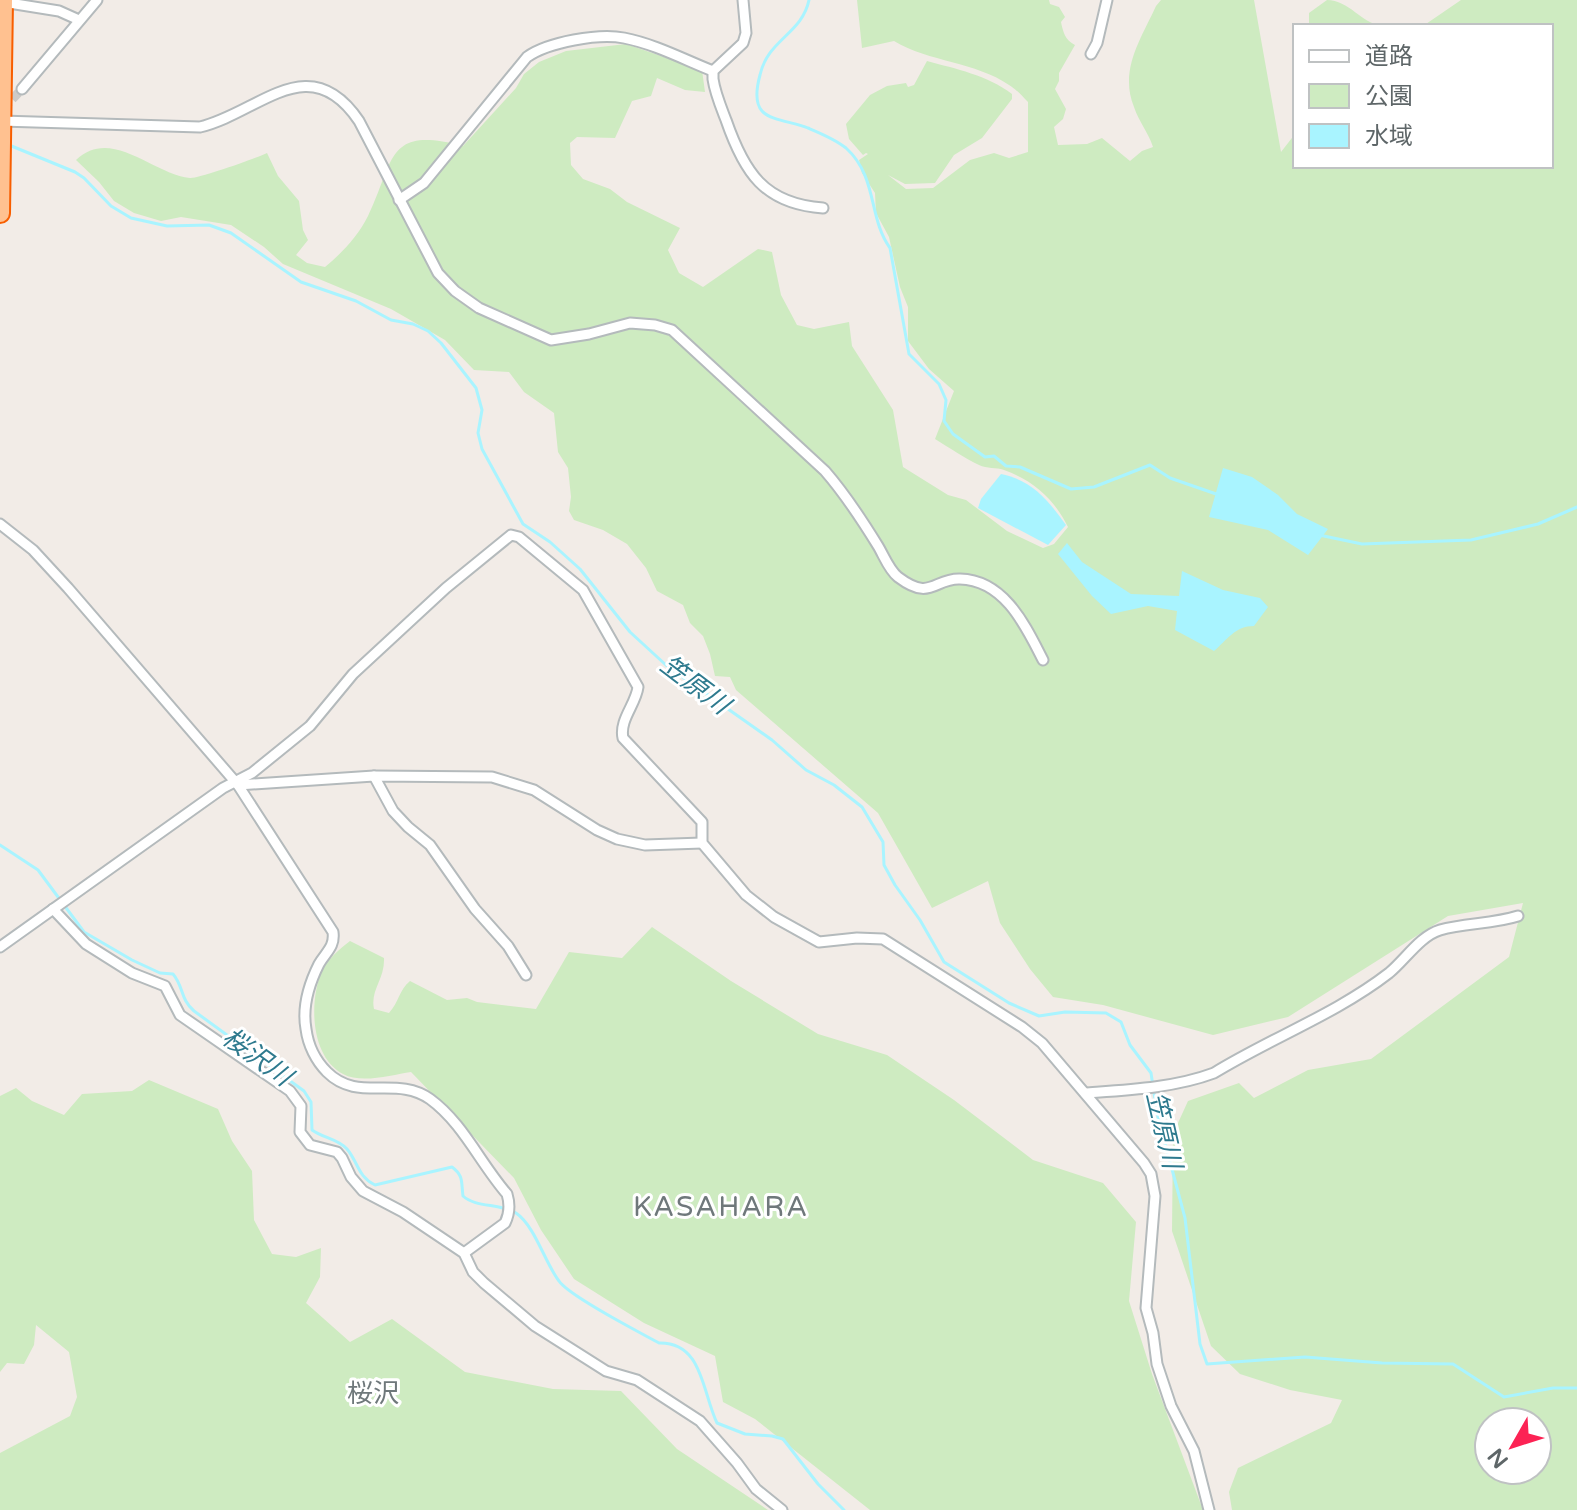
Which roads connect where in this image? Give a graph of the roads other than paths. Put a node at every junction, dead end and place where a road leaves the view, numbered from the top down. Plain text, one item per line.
1 (97, 0) edge
2 (743, 0) edge
3 (1107, 0) edge
4 (3, 1) edge
5 (79, 20) junction
6 (1091, 54) dead end
7 (713, 71) junction
8 (22, 89) tunnel mouth
9 (2, 136) edge
10 (399, 200) junction
11 (823, 208) dead end
12 (0, 213) edge
13 (0, 524) edge
14 (1043, 660) dead end
15 (374, 776) junction
16 (236, 783) junction
17 (702, 843) junction
18 (58, 906) junction
19 (1518, 916) dead end
20 (0, 947) edge
21 (526, 975) dead end
22 (1085, 1093) junction
23 (464, 1253) junction
24 (782, 1510) edge
25 (1209, 1510) edge

1 - 5 street
2 - 7 street
3 - 6 street
4 - 5 street
4 - 9 highway
5 - 8 street
7 - 10 street
7 - 11 street
9 - 10 street
9 - 12 highway
10 - 14 street
13 - 16 street
15 - 16 street
15 - 17 street
15 - 21 street
16 - 17 street
16 - 18 street
16 - 23 street
17 - 22 street
18 - 20 street
18 - 23 street
19 - 22 street
22 - 25 street
23 - 24 street

